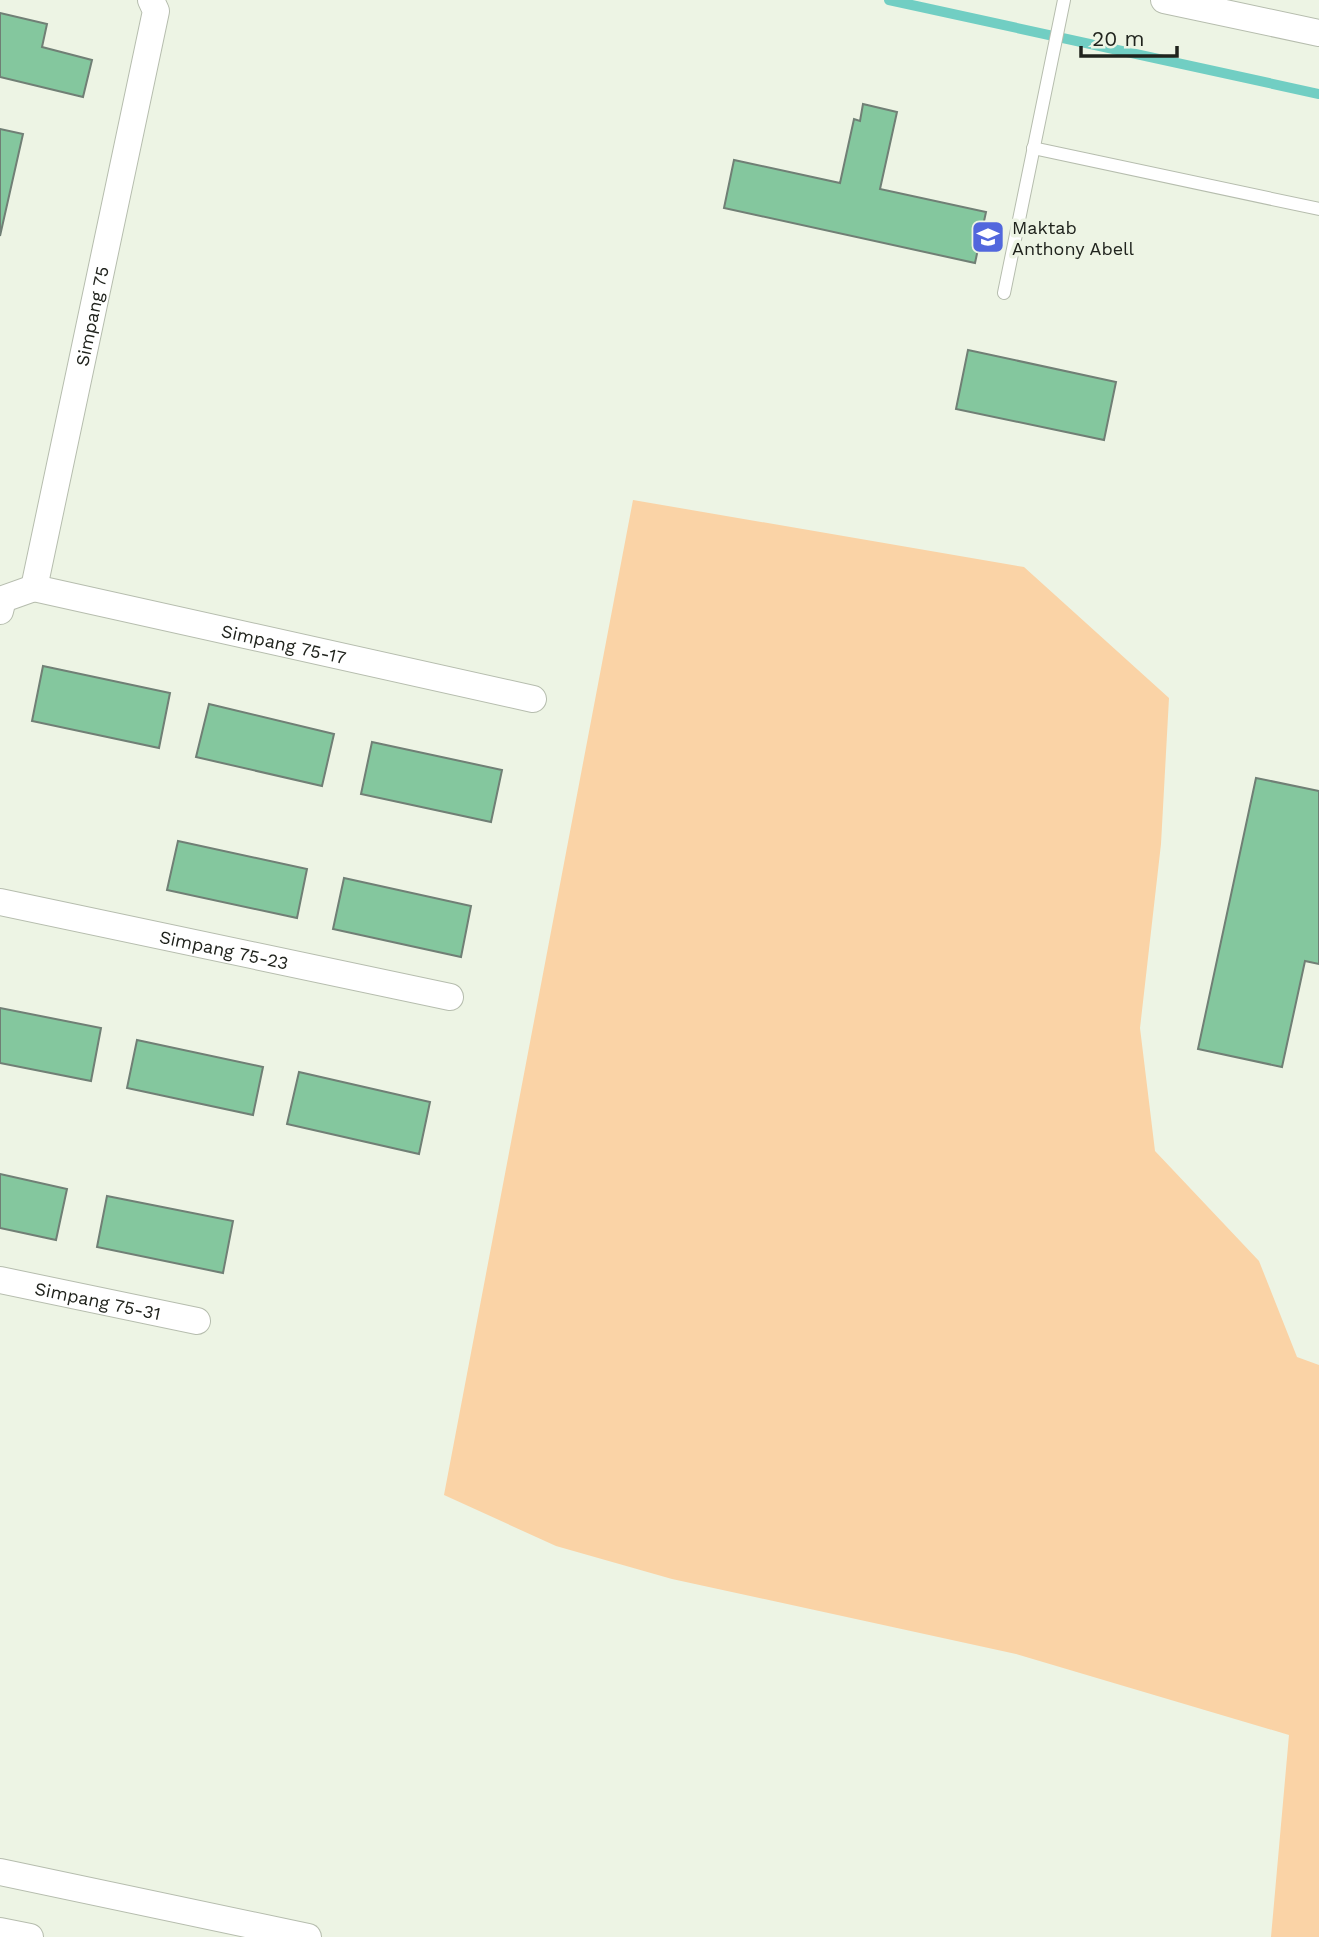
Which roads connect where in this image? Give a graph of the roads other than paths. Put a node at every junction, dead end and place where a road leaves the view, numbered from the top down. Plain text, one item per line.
1 (151, 0) edge
2 (1164, 0) edge
3 (1064, 2) edge
4 (1319, 33) edge
5 (1032, 148) junction
6 (1319, 209) edge
7 (1004, 293) dead end
8 (34, 588) junction
9 (0, 611) edge
10 (533, 699) dead end
11 (0, 902) edge
12 (450, 997) dead end
13 (0, 1280) edge
14 (197, 1321) dead end
15 (0, 1872) edge
16 (0, 1931) edge
17 (30, 1937) edge
18 (309, 1937) edge

1 - 8 street, Simpang 75
2 - 4 street
3 - 5 lane
5 - 6 lane
5 - 7 lane
8 - 9 street
8 - 10 street, Simpang 75-17
11 - 12 street, Simpang 75-23
13 - 14 street, Simpang 75-31
15 - 18 street
16 - 17 street

